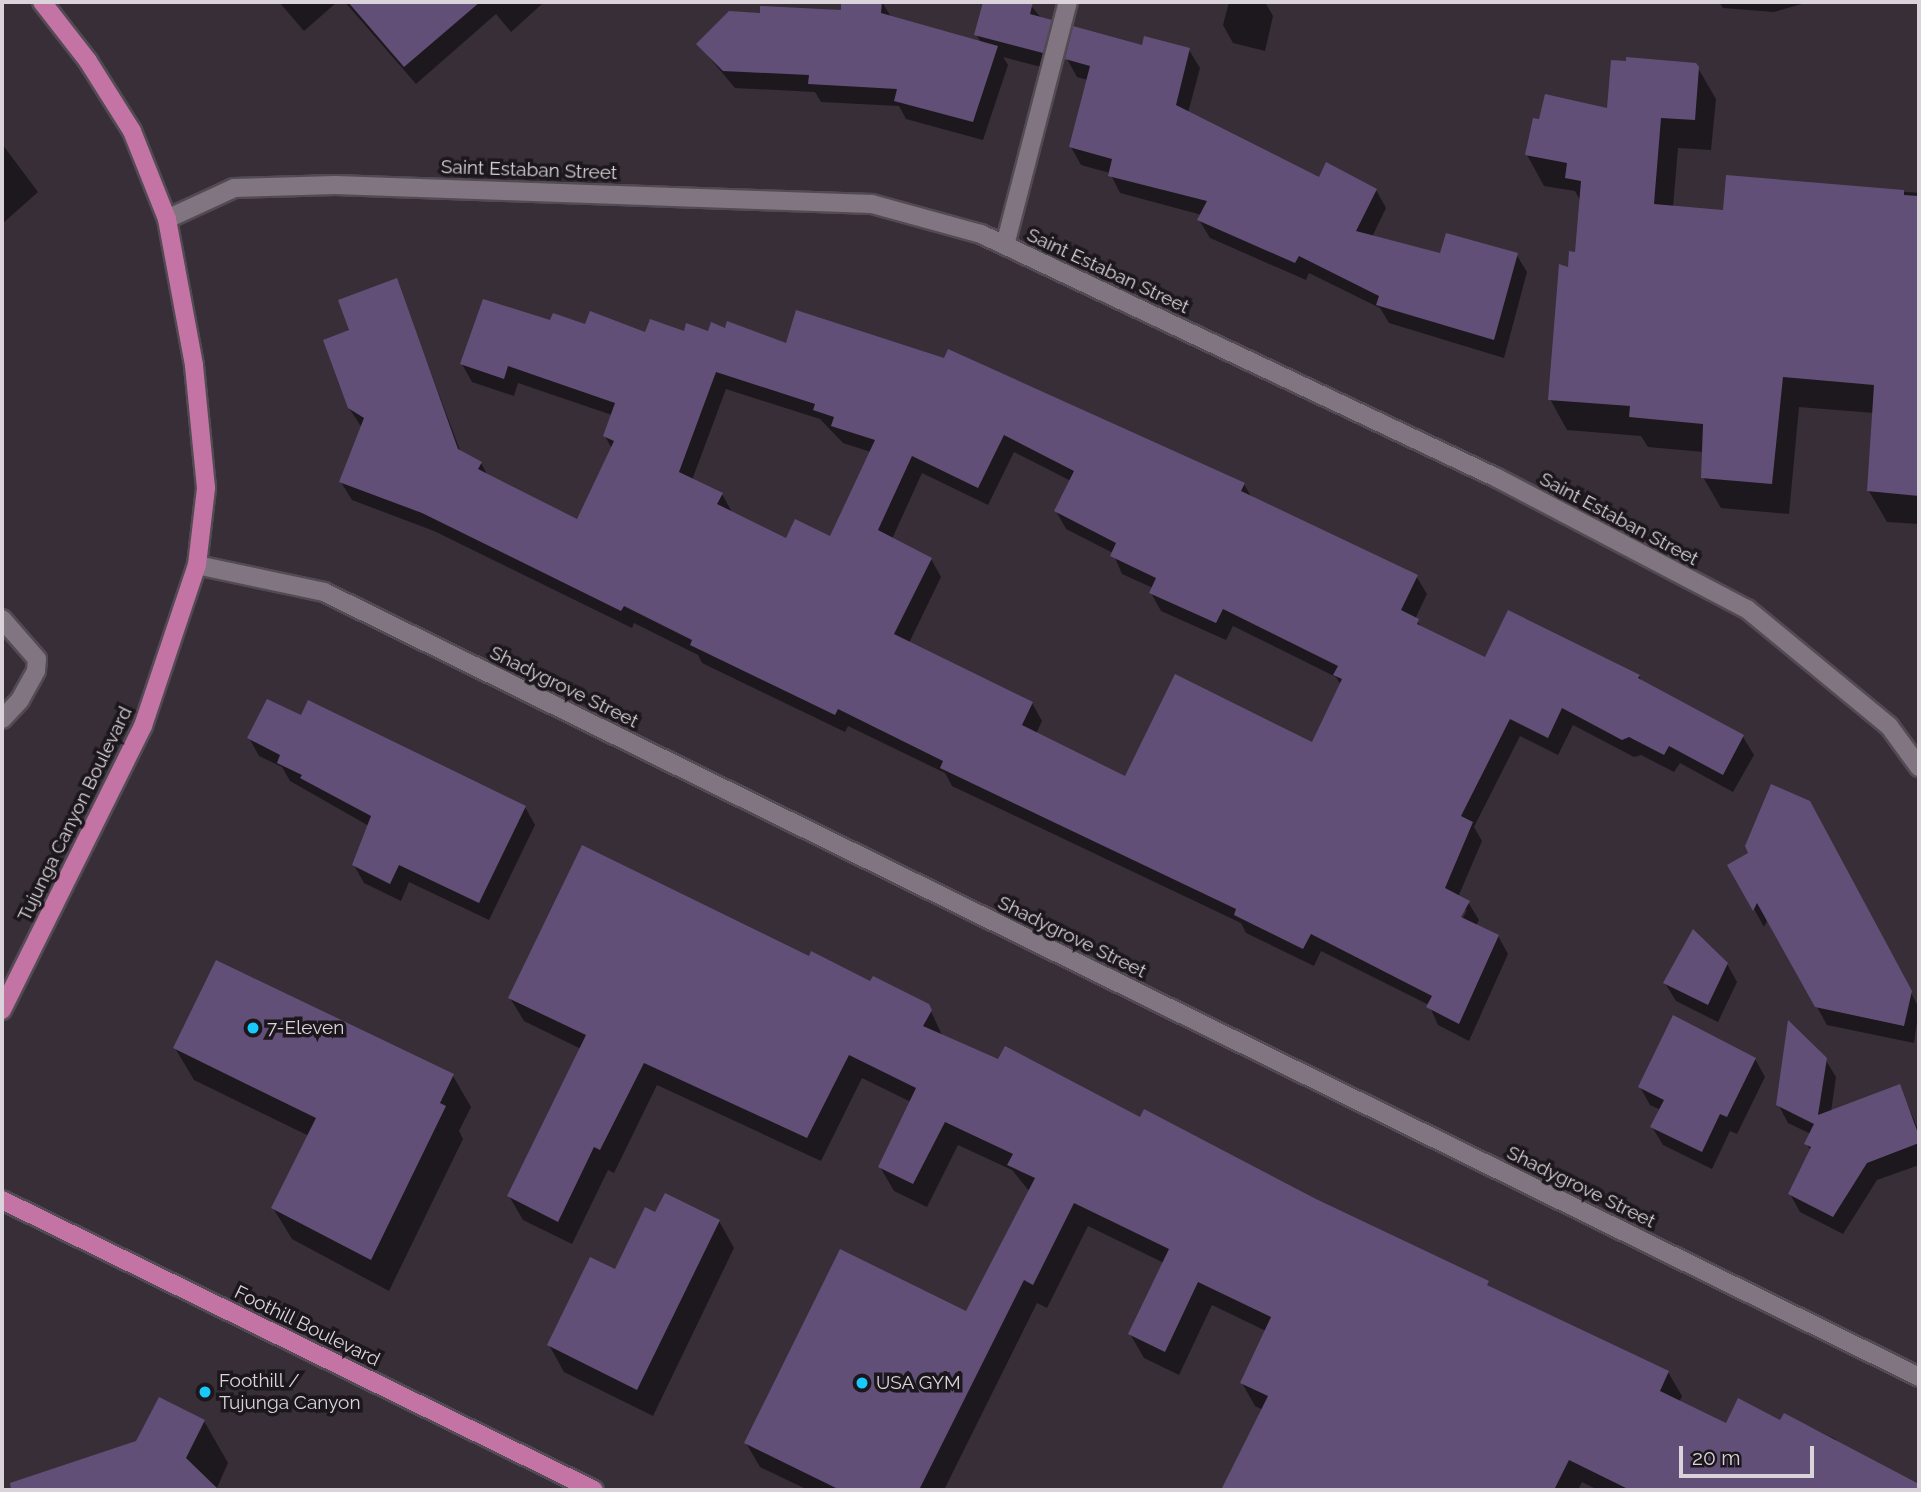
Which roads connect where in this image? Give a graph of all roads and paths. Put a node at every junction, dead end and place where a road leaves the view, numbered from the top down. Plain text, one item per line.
1 (42, 2) edge
2 (1068, 2) edge
3 (167, 219) junction
4 (1005, 246) junction
5 (197, 565) junction
6 (2, 619) edge
7 (2, 719) edge
8 (1919, 767) edge
9 (2, 1010) edge
10 (2, 1200) edge
11 (1919, 1377) edge
12 (594, 1490) edge

1 - 3 main road, Tujunga Canyon Boulevard
2 - 4 street
3 - 4 street, Saint Estaban Street
3 - 5 main road, Tujunga Canyon Boulevard
4 - 8 street, Saint Estaban Street
5 - 9 main road, Tujunga Canyon Boulevard
5 - 11 street, Shadygrove Street
6 - 7 street
10 - 12 main road, Foothill Boulevard

